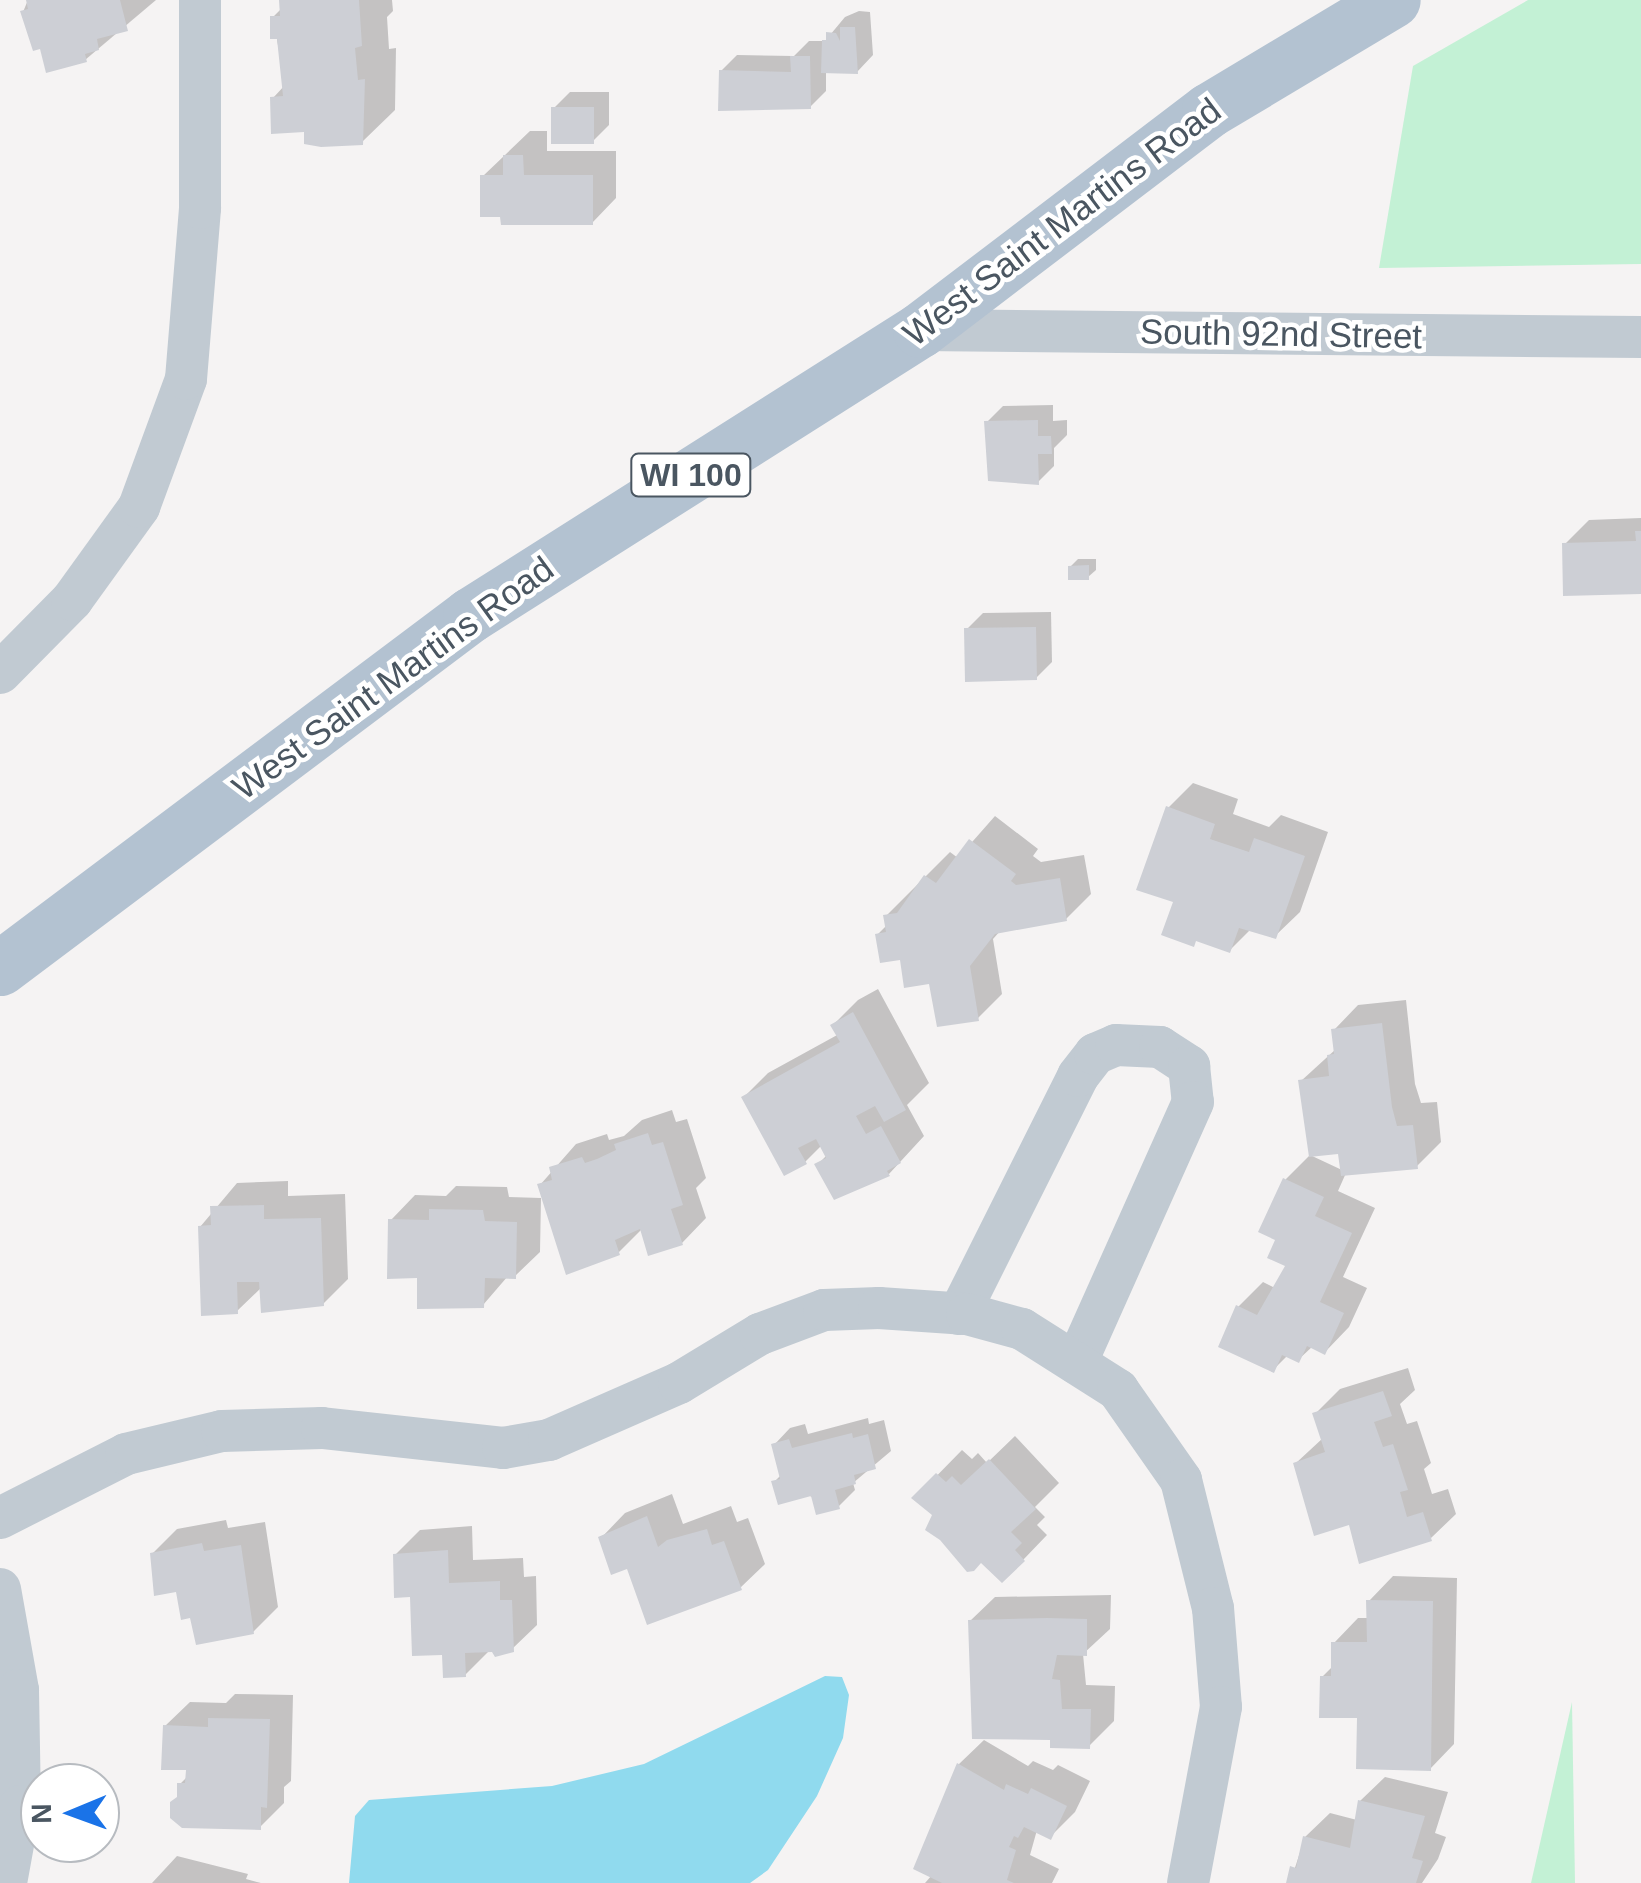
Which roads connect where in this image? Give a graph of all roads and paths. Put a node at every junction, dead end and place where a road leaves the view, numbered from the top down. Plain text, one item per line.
1 (200, 0) edge
2 (1393, 0) edge
3 (920, 330) junction
4 (1641, 337) edge
5 (0, 673) edge
6 (0, 968) edge
7 (959, 1314) junction
8 (1076, 1363) junction
9 (0, 1518) edge
10 (0, 1589) edge
11 (6, 1883) edge
12 (1188, 1883) edge

1 - 5 street
2 - 3 main road, West Saint Martins Road / WI 100
3 - 4 street, South 92nd Street
3 - 6 main road, West Saint Martins Road / WI 100
7 - 8 street
7 - 8 street
7 - 9 street
8 - 12 street
10 - 11 street

